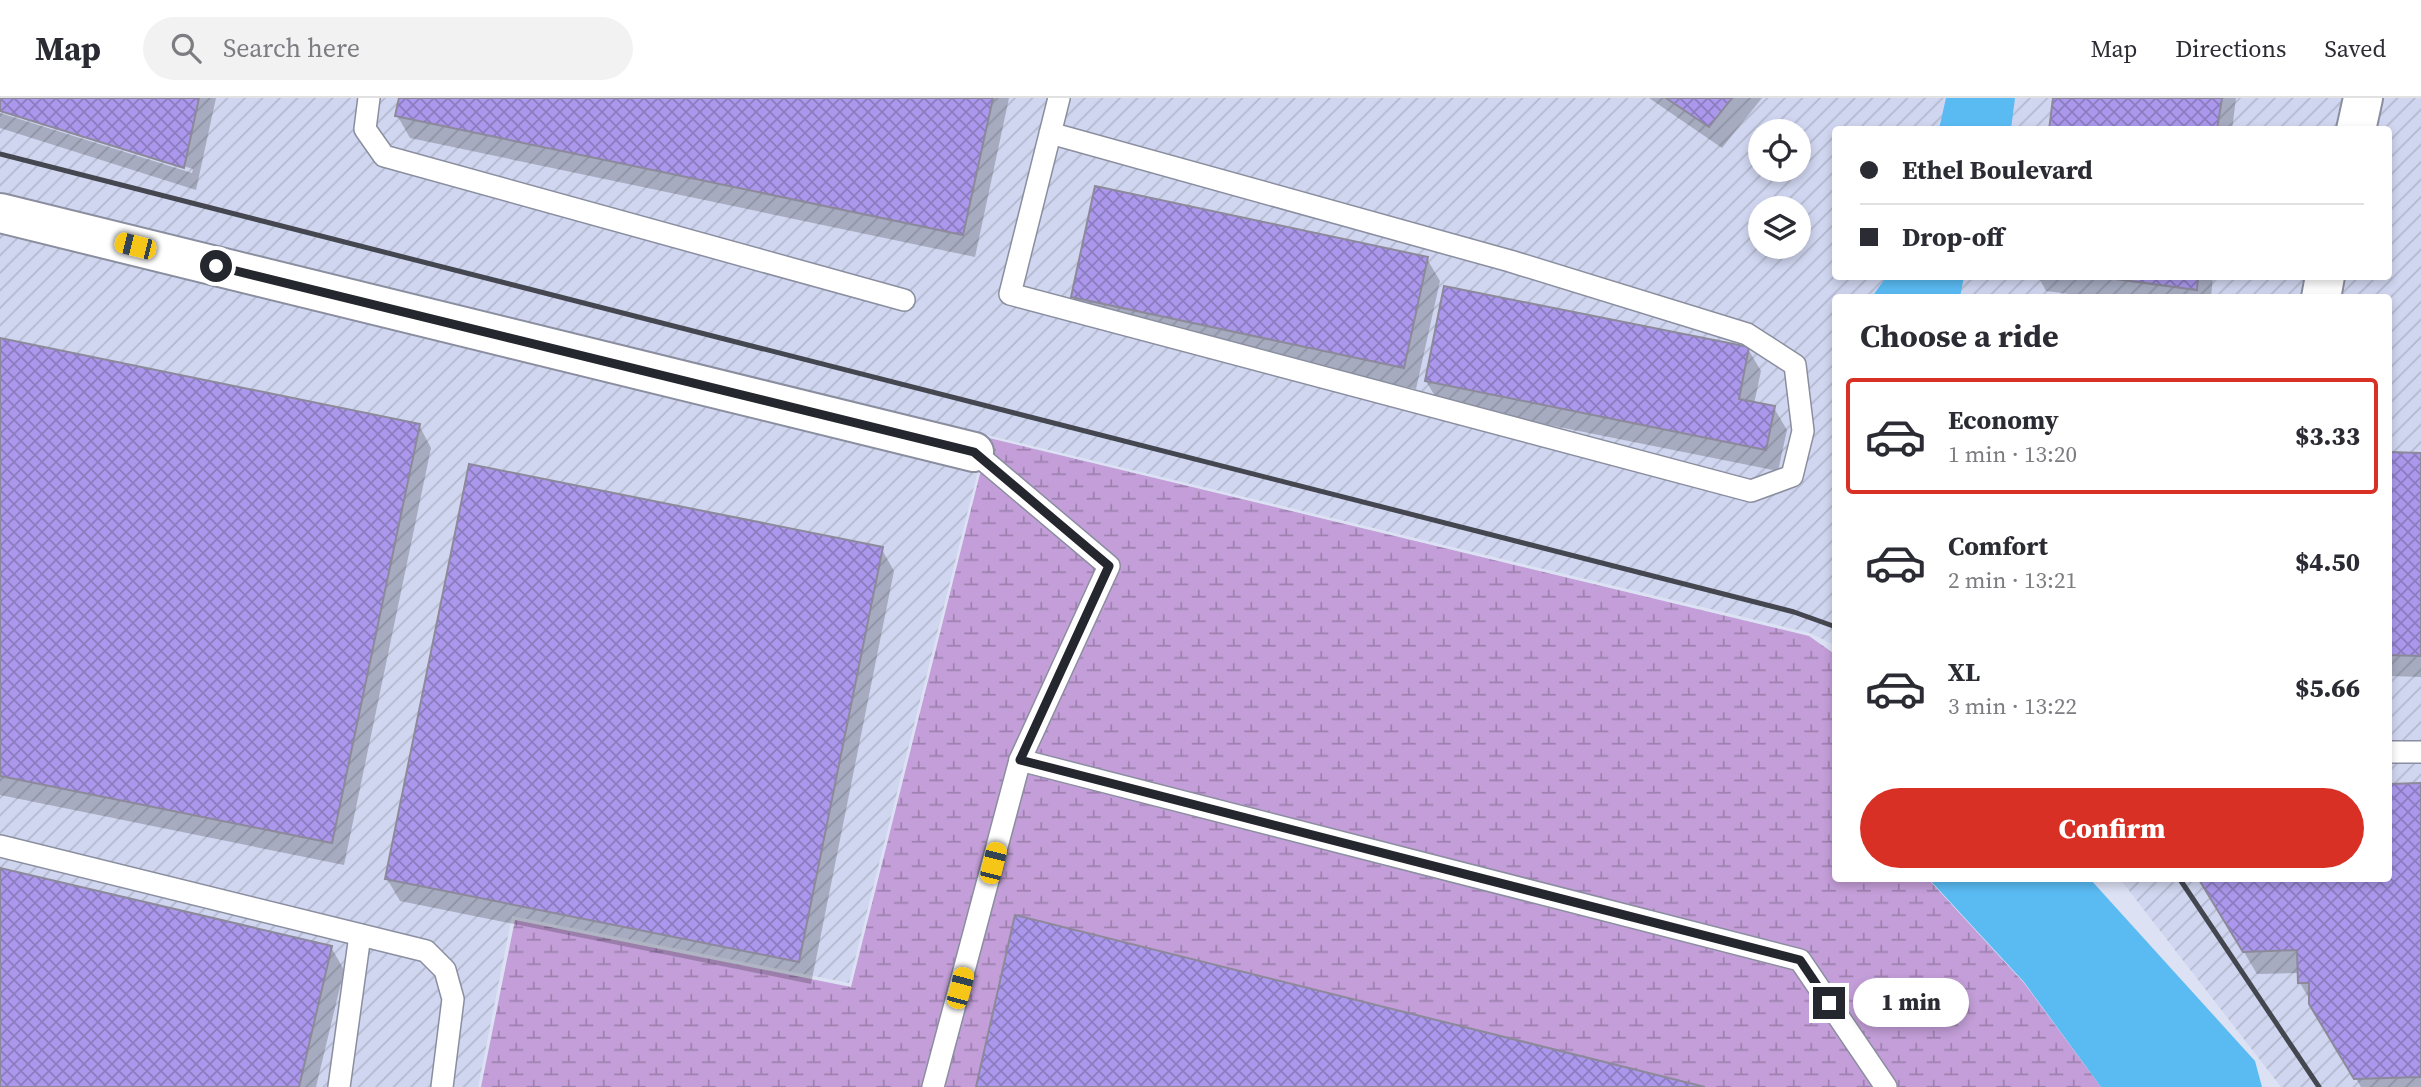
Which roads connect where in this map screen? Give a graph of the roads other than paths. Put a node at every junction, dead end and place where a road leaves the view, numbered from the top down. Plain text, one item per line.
1 (369, 98) edge
2 (1059, 98) edge
3 (2363, 98) edge
4 (2357, 126) edge
5 (1050, 134) junction
6 (0, 213) edge
7 (904, 300) dead end
8 (974, 452) joint
9 (2421, 751) edge
10 (2392, 752) edge
11 (1020, 760) junction
12 (0, 846) edge
13 (360, 935) junction
14 (339, 1087) edge
15 (442, 1087) edge
16 (933, 1087) edge
17 (1886, 1087) edge

1 - 7 lane
2 - 5 lane
3 - 4 street
5 - 5 lane
6 - 8 street
8 - 11 lane
9 - 10 lane
11 - 16 lane
11 - 17 lane
12 - 13 lane
13 - 14 lane
13 - 15 lane

